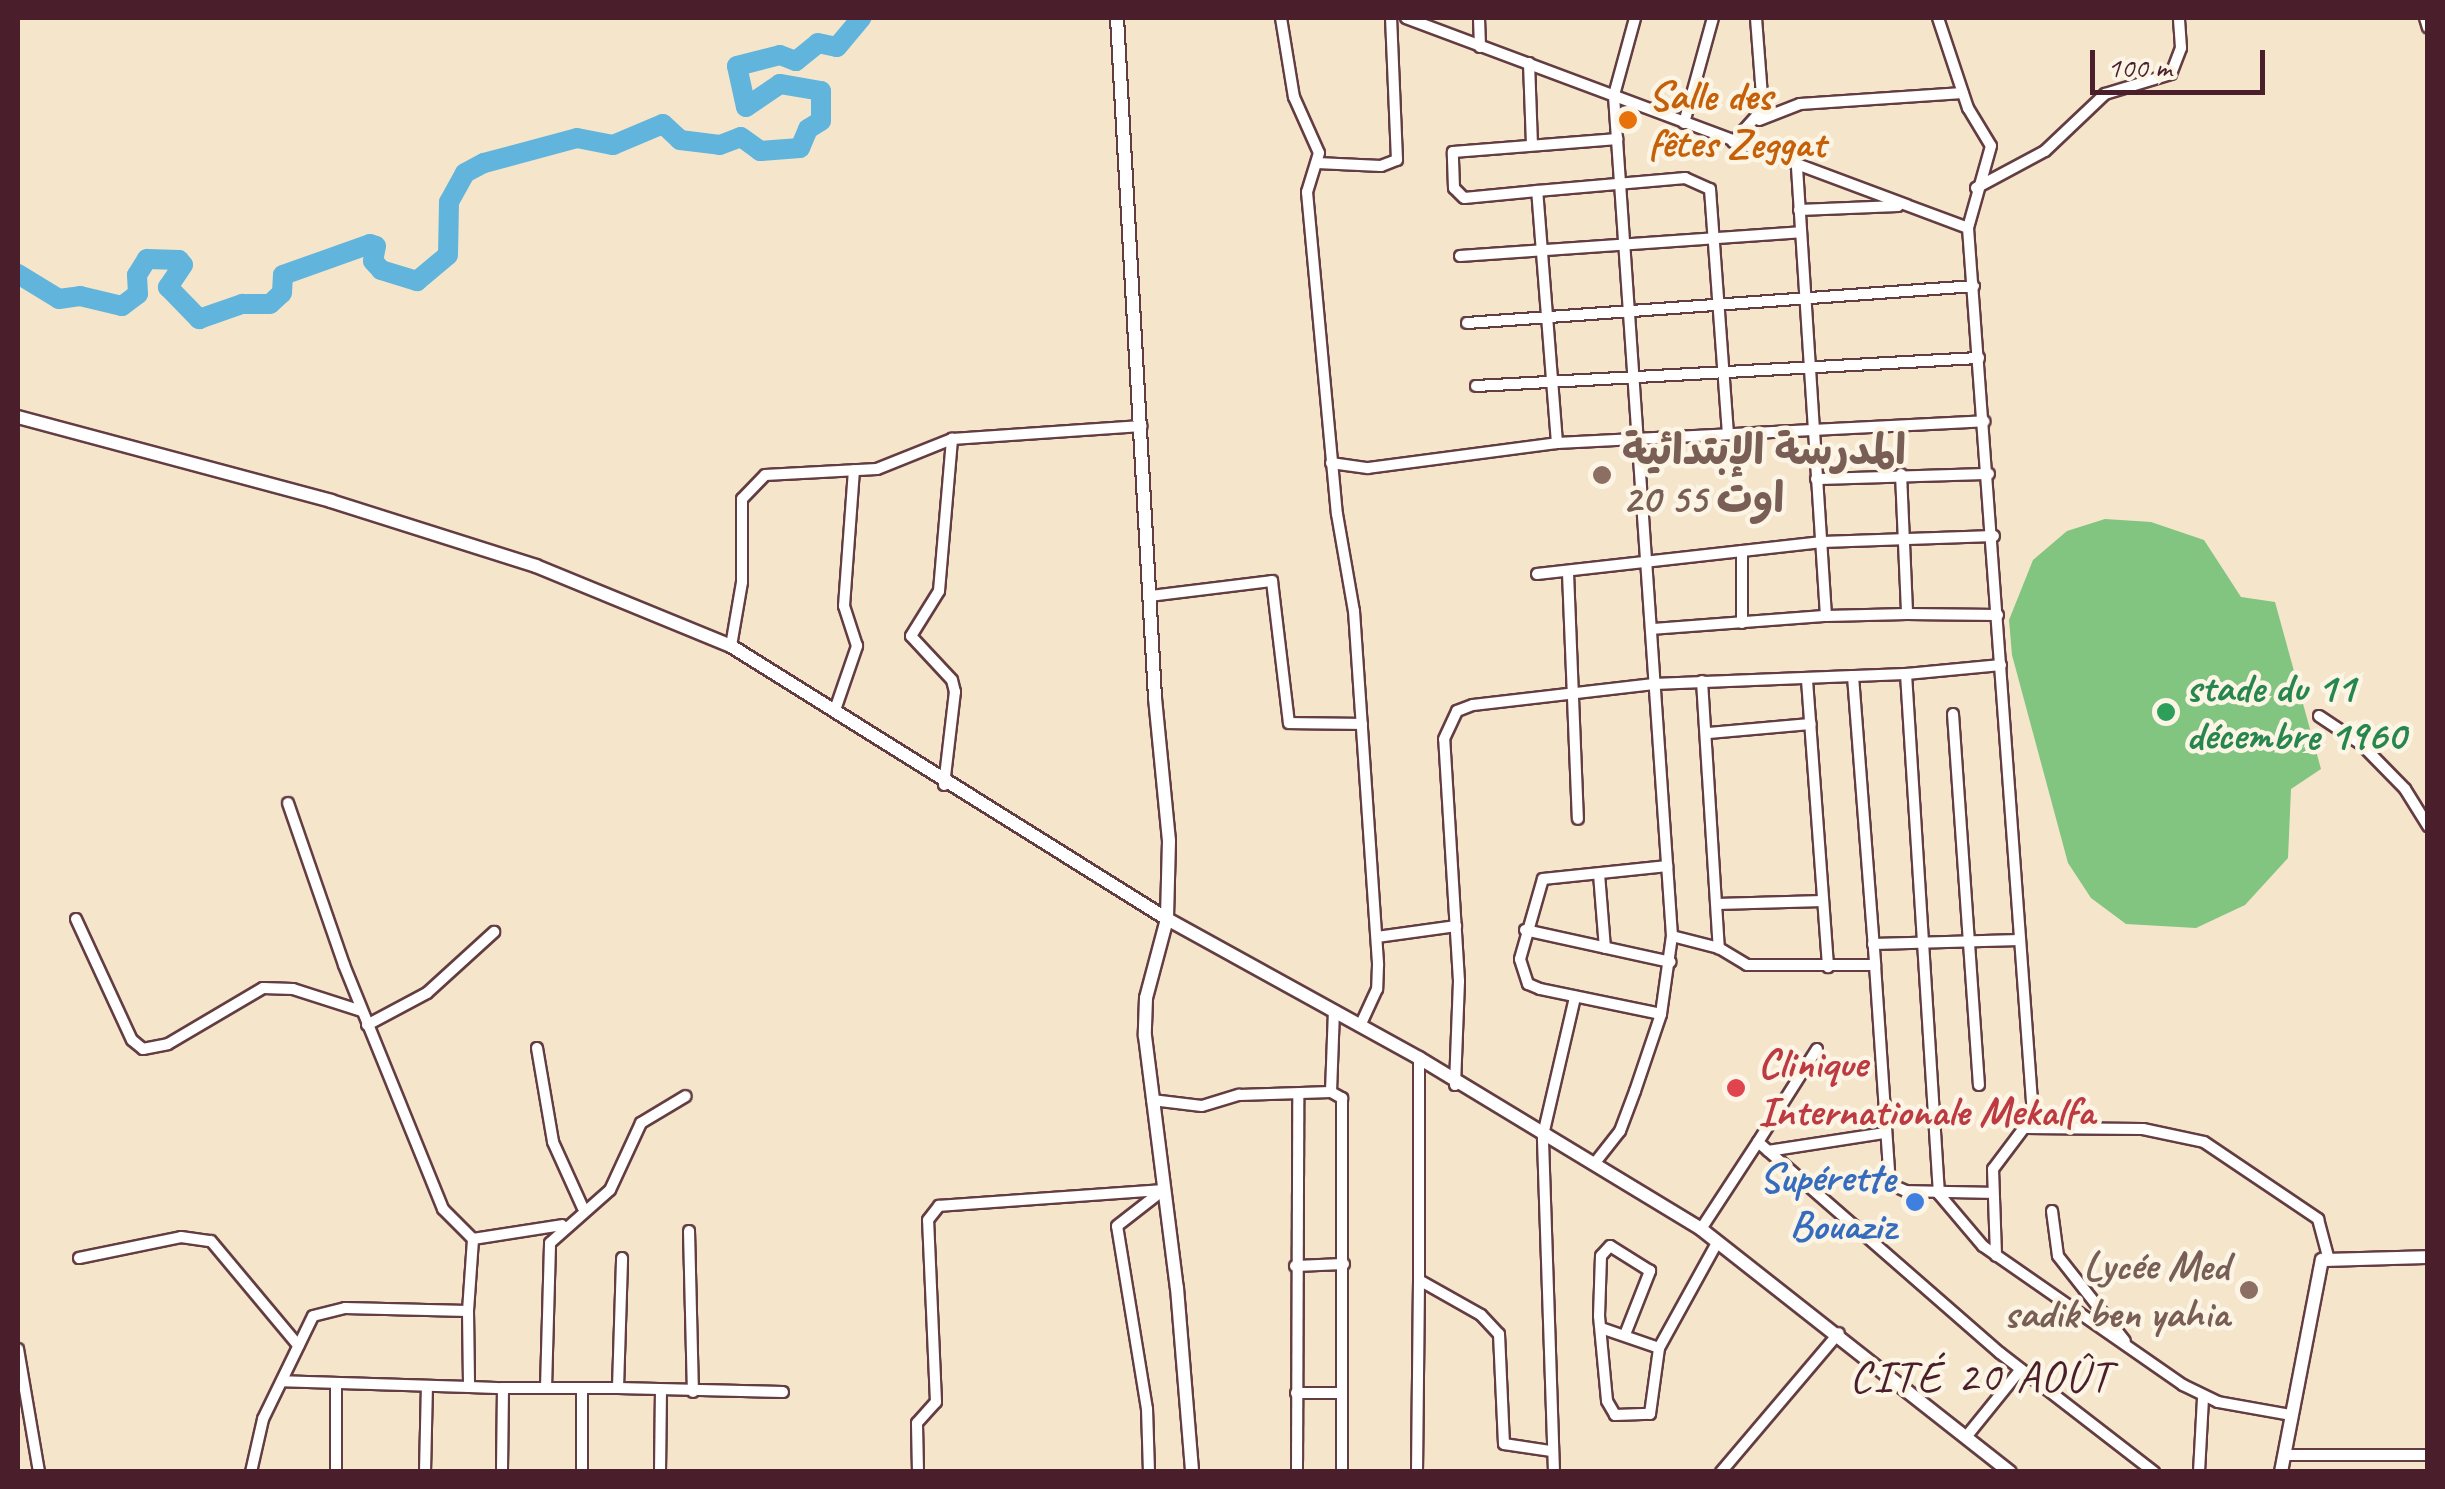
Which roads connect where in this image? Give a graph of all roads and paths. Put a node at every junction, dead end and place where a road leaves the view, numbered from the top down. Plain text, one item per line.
1 (1117, 18) edge
2 (1281, 18) edge
3 (1391, 18) edge
4 (1406, 18) edge
5 (1479, 18) edge
6 (1634, 18) edge
7 (1713, 18) edge
8 (1756, 18) edge
9 (1938, 18) edge
10 (2179, 18) edge
11 (2425, 18) edge
12 (2428, 28) edge
13 (1480, 47) junction
14 (1529, 63) junction
15 (1963, 92) junction
16 (1614, 94) junction
17 (1759, 120) junction
18 (1684, 123) junction
19 (1616, 140) junction
20 (1733, 142) junction
21 (1532, 144) junction
22 (1317, 163) junction
23 (1797, 165) junction
24 (1620, 183) junction
25 (1976, 188) junction
26 (1536, 191) junction
27 (1906, 206) junction
28 (1799, 210) junction
29 (1968, 228) junction
30 (1800, 232) junction
31 (1718, 238) junction
32 (1626, 242) junction
33 (1541, 252) junction
34 (1460, 256) dead end
35 (1974, 286) junction
36 (1803, 295) junction
37 (1720, 301) junction
38 (1630, 312) junction
39 (1545, 318) junction
40 (1468, 324) dead end
41 (1979, 358) junction
42 (1812, 366) junction
43 (1726, 371) junction
44 (1634, 375) junction
45 (1552, 380) junction
46 (1476, 386) dead end
47 (18, 417) edge
48 (1984, 421) junction
49 (1142, 426) junction
50 (1813, 428) junction
51 (1728, 432) junction
52 (952, 438) junction
53 (1639, 438) junction
54 (1557, 443) junction
55 (1331, 463) junction
56 (854, 470) junction
57 (1902, 474) junction
58 (1989, 474) junction
59 (1816, 479) junction
60 (1994, 536) junction
61 (1904, 539) junction
62 (1822, 542) junction
63 (1742, 551) junction
64 (1648, 561) junction
65 (1568, 573) junction
66 (1537, 574) dead end
67 (1150, 596) junction
68 (1908, 614) junction
69 (1826, 616) junction
70 (1998, 616) junction
71 (1742, 623) junction
72 (1652, 629) junction
73 (730, 646) junction
74 (2001, 665) junction
75 (1906, 674) junction
76 (1854, 676) junction
77 (1807, 680) junction
78 (1702, 681) junction
79 (1654, 684) junction
80 (1573, 691) junction
81 (836, 707) junction
82 (1953, 714) dead end
83 (2319, 716) dead end
84 (1362, 724) junction
85 (1812, 724) junction
86 (1708, 733) junction
87 (944, 785) junction
88 (288, 803) dead end
89 (1578, 819) dead end
90 (2428, 826) edge
91 (1667, 866) junction
92 (1599, 874) junction
93 (1822, 901) junction
94 (1717, 904) junction
95 (76, 919) dead end
96 (1167, 919) junction
97 (1456, 926) junction
98 (1525, 930) junction
99 (494, 932) dead end
100 (1672, 936) junction
101 (1376, 938) junction
102 (2020, 940) junction
103 (1970, 941) junction
104 (1924, 943) junction
105 (1873, 944) junction
106 (1605, 948) junction
107 (1719, 948) junction
108 (1671, 962) junction
109 (1874, 965) junction
110 (1828, 966) junction
111 (1575, 997) junction
112 (362, 1011) junction
113 (1334, 1011) junction
114 (1660, 1014) junction
115 (367, 1025) junction
116 (1360, 1026) junction
117 (537, 1048) dead end
118 (1818, 1049) dead end
119 (1419, 1058) junction
120 (1455, 1085) junction
121 (1978, 1085) dead end
122 (1331, 1092) junction
123 (1298, 1095) junction
124 (686, 1096) dead end
125 (1152, 1100) junction
126 (2026, 1128) junction
127 (1884, 1134) junction
128 (1543, 1135) junction
129 (1758, 1142) junction
130 (1768, 1151) junction
131 (1594, 1164) junction
132 (1162, 1190) junction
133 (1992, 1193) junction
134 (1938, 1194) junction
135 (583, 1208) junction
136 (2052, 1211) dead end
137 (562, 1226) junction
138 (1701, 1229) junction
139 (689, 1231) dead end
140 (473, 1239) junction
141 (1717, 1242) junction
142 (1996, 1256) junction
143 (2328, 1256) junction
144 (2428, 1257) edge
145 (78, 1258) dead end
146 (622, 1258) dead end
147 (1344, 1264) junction
148 (1296, 1266) junction
149 (1419, 1280) junction
150 (468, 1311) junction
151 (1601, 1328) junction
152 (1626, 1332) junction
153 (1838, 1333) junction
154 (2126, 1342) junction
155 (298, 1345) junction
156 (1659, 1348) junction
157 (18, 1349) edge
158 (2021, 1369) junction
159 (283, 1381) junction
160 (336, 1385) junction
161 (427, 1386) junction
162 (469, 1387) junction
163 (503, 1388) junction
164 (546, 1388) junction
165 (582, 1388) junction
166 (618, 1388) junction
167 (661, 1392) junction
168 (693, 1392) junction
169 (783, 1392) dead end
170 (1342, 1392) junction
171 (1296, 1393) junction
172 (2203, 1397) junction
173 (2291, 1415) junction
174 (1966, 1437) junction
175 (1551, 1451) junction
176 (2284, 1455) junction
177 (2428, 1455) edge
178 (40, 1472) edge
179 (251, 1472) edge
180 (336, 1472) edge
181 (425, 1472) edge
182 (502, 1472) edge
183 (582, 1472) edge
184 (660, 1472) edge
185 (918, 1472) edge
186 (1150, 1472) edge
187 (1192, 1472) edge
188 (1297, 1472) edge
189 (1342, 1472) edge
190 (1417, 1472) edge
191 (1554, 1472) edge
192 (1721, 1472) edge
193 (2010, 1472) edge
194 (2154, 1472) edge
195 (2200, 1472) edge
196 (2281, 1472) edge

1 - 49 street
2 - 22 street
3 - 22 street
4 - 13 street
5 - 13 street
6 - 16 street
7 - 18 street
8 - 17 street
9 - 15 street
10 - 25 street
11 - 12 street
13 - 14 street
14 - 16 street
14 - 21 street
15 - 17 street
15 - 25 street
16 - 18 street
16 - 19 street
17 - 20 street
18 - 20 street
19 - 21 street
19 - 24 street
20 - 23 street
21 - 26 street
22 - 55 street
23 - 27 street
23 - 28 street
24 - 26 street
24 - 31 street
24 - 32 street
25 - 29 street
26 - 33 street
27 - 28 street
27 - 29 street
28 - 30 street
29 - 35 street
30 - 31 street
30 - 36 street
31 - 32 street
31 - 37 street
32 - 33 street
32 - 38 street
33 - 34 street
33 - 39 street
35 - 36 street
35 - 41 street
36 - 37 street
36 - 42 street
37 - 38 street
37 - 43 street
38 - 39 street
38 - 44 street
39 - 40 street
39 - 45 street
41 - 42 street
41 - 48 street
42 - 43 street
42 - 50 street
43 - 44 street
43 - 51 street
44 - 45 street
44 - 53 street
45 - 46 street
45 - 54 street
47 - 73 street
48 - 50 street
48 - 58 street
49 - 52 street
49 - 67 street
50 - 51 street
50 - 59 street
51 - 53 street
52 - 56 street
52 - 87 street
53 - 54 street
53 - 64 street
54 - 55 street
55 - 84 street
56 - 73 street
56 - 81 street
57 - 58 street
57 - 59 street
57 - 61 street
58 - 60 street
59 - 62 street
60 - 61 street
60 - 70 street
61 - 62 street
61 - 68 street
62 - 63 street
62 - 69 street
63 - 64 street
63 - 71 street
64 - 65 street
64 - 72 street
65 - 66 street
65 - 80 street
67 - 84 street
67 - 96 street
68 - 69 street
68 - 70 street
69 - 71 street
70 - 74 street
71 - 72 street
72 - 79 street
73 - 81 street
74 - 75 street
74 - 102 street
75 - 76 street
75 - 104 street
76 - 77 street
76 - 105 street
77 - 78 street
77 - 85 street
78 - 79 street
78 - 86 street
79 - 80 street
79 - 91 street
80 - 89 street
80 - 97 street
81 - 87 street
82 - 103 street
83 - 90 street
84 - 101 street
85 - 86 street
85 - 93 street
86 - 94 street
87 - 96 street
88 - 112 street
91 - 92 street
91 - 100 street
92 - 98 street
92 - 106 street
93 - 94 street
93 - 110 street
94 - 107 street
95 - 112 street
96 - 113 street
96 - 125 street
97 - 101 street
97 - 120 street
98 - 106 street
98 - 111 street
99 - 115 street
100 - 107 street
100 - 108 street
101 - 116 street
102 - 103 street
102 - 126 street
103 - 104 street
103 - 121 street
104 - 105 street
104 - 134 street
105 - 109 street
106 - 108 street
107 - 110 street
108 - 114 street
109 - 110 street
109 - 127 street
111 - 114 street
111 - 128 street
112 - 115 street
113 - 116 street
113 - 122 street
114 - 131 street
115 - 140 street
116 - 119 street
117 - 135 street
118 - 129 street
119 - 120 street
119 - 149 street
120 - 128 street
122 - 123 street
122 - 147 street
123 - 125 street
123 - 148 street
124 - 135 street
125 - 132 street
126 - 133 street
126 - 143 street
127 - 130 street
127 - 134 street
128 - 131 street
128 - 175 street
129 - 130 street
129 - 138 street
130 - 158 street
131 - 138 street
132 - 185 street
132 - 186 street
132 - 187 street
133 - 134 street
133 - 142 street
134 - 142 street
135 - 137 street
136 - 154 street
137 - 140 street
137 - 164 street
138 - 141 street
139 - 168 street
140 - 150 street
141 - 153 street
141 - 156 street
142 - 154 street
143 - 144 street
143 - 173 street
145 - 155 street
146 - 166 street
147 - 148 street
147 - 170 street
148 - 171 street
149 - 175 street
149 - 190 street
150 - 155 street
150 - 162 street
151 - 152 street
151 - 152 street
151 - 156 street
152 - 156 street
153 - 174 street
153 - 192 street
154 - 172 street
155 - 159 street
157 - 178 street
158 - 174 street
158 - 194 street
159 - 160 street
159 - 179 street
160 - 161 street
160 - 180 street
161 - 162 street
161 - 181 street
162 - 163 street
163 - 164 street
163 - 182 street
164 - 165 street
165 - 166 street
165 - 183 street
166 - 167 street
167 - 168 street
167 - 184 street
168 - 169 street
170 - 171 street
170 - 189 street
171 - 188 street
172 - 173 street
172 - 195 street
173 - 176 street
174 - 193 street
175 - 191 street
176 - 177 street
176 - 196 street

